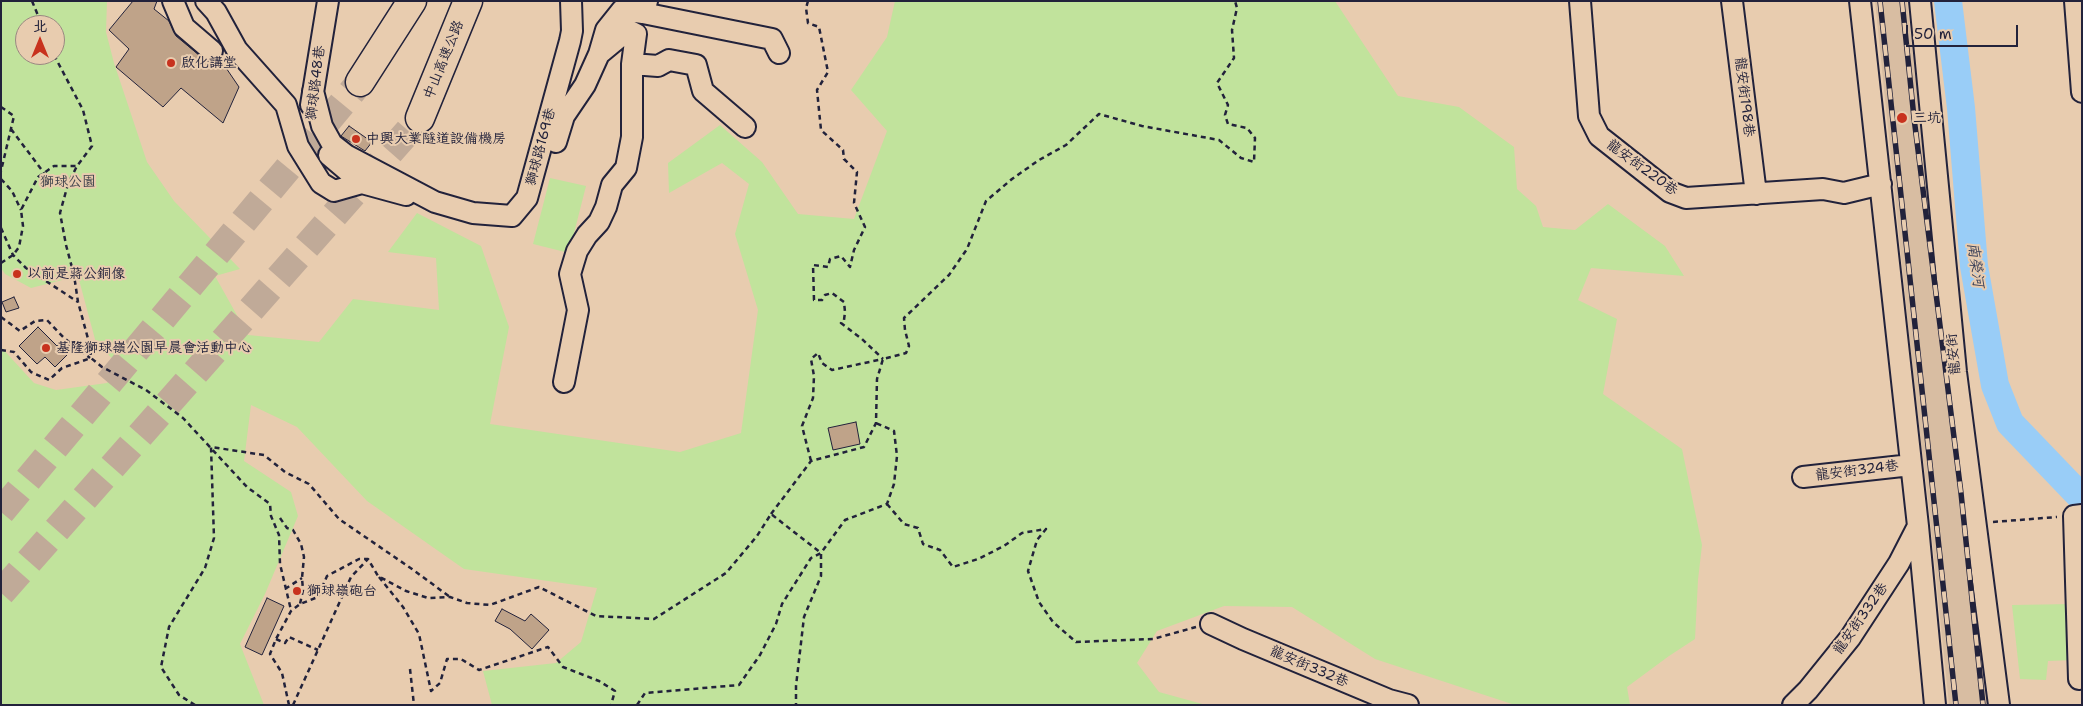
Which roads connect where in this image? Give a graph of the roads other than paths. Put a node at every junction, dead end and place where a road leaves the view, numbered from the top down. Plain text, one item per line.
1 (173, 1) edge
2 (328, 1) edge
3 (412, 1) edge
4 (468, 1) edge
5 (571, 1) edge
6 (1580, 1) edge
7 (1732, 1) edge
8 (1860, 1) edge
9 (1920, 1) edge
10 (2075, 1) edge
11 (213, 5) edge
12 (645, 7) edge
13 (212, 51) dead end
14 (779, 53) dead end
15 (599, 54) junction
16 (632, 64) junction
17 (360, 82) tunnel mouth
18 (313, 92) junction
19 (2082, 92) edge
20 (420, 118) tunnel mouth
21 (745, 127) dead end
22 (362, 183) junction
23 (1881, 184) junction
24 (1756, 194) junction
25 (527, 198) junction
26 (435, 202) junction
27 (564, 382) dead end
28 (1911, 465) junction
29 (1803, 477) dead end
30 (2078, 515) edge
31 (1918, 526) junction
32 (1211, 624) road end
33 (2078, 679) dead end
34 (1408, 705) edge
35 (1793, 705) edge
36 (1935, 705) edge
37 (1999, 705) edge

1 - 13 street
2 - 18 street, 獅球路48巷
3 - 17 highway
4 - 20 highway, 中山高速公路
5 - 25 street, 獅球路169巷
6 - 24 street, 龍安街220巷
7 - 24 street, 龍安街198巷
8 - 23 street
9 - 37 street, 龍安街
10 - 19 street
11 - 22 street, 獅球路48巷
12 - 14 street
12 - 15 street
15 - 16 street
15 - 25 street
16 - 21 street
16 - 27 street
18 - 22 street, 獅球路48巷
18 - 26 street, 獅球路169巷
22 - 26 street
23 - 24 street, 龍安街220巷
23 - 28 street
25 - 26 street, 獅球路169巷
28 - 29 street, 龍安街324巷
28 - 31 street
30 - 33 street
31 - 35 street, 龍安街332巷
31 - 36 street
32 - 34 street, 龍安街332巷

